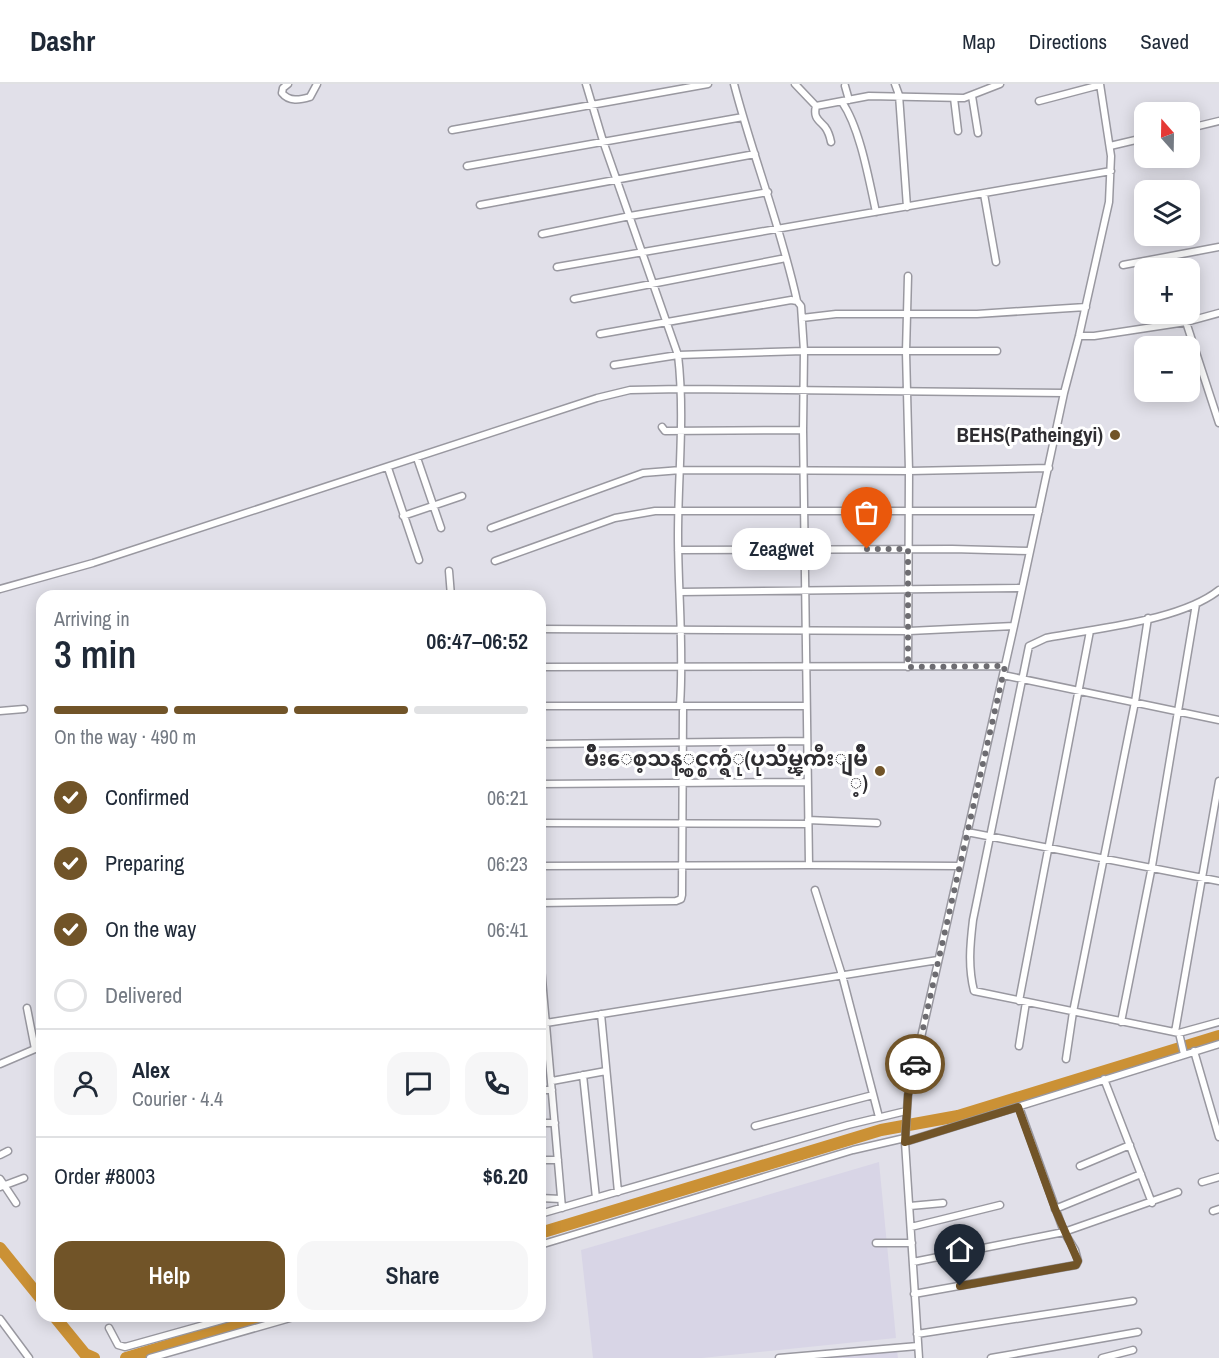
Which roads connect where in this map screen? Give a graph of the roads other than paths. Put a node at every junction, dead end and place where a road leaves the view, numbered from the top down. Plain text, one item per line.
1 (288, 84) edge
2 (316, 84) edge
3 (586, 84) edge
4 (708, 84) edge
5 (734, 84) edge
6 (795, 84) edge
7 (895, 84) edge
8 (1000, 84) edge
9 (1100, 85) edge
10 (845, 86) dead end
11 (899, 95) junction
12 (972, 96) junction
13 (954, 98) junction
14 (845, 101) junction
15 (1039, 101) dead end
16 (592, 104) junction
17 (816, 106) junction
18 (742, 117) junction
19 (1219, 121) edge
20 (1200, 126) edge
21 (452, 130) dead end
22 (958, 131) dead end
23 (978, 133) dead end
24 (1134, 140) edge
25 (603, 141) junction
26 (831, 142) dead end
27 (1110, 146) junction
28 (754, 154) junction
29 (467, 166) dead end
30 (1111, 171) junction
31 (617, 178) junction
32 (768, 192) junction
33 (984, 194) junction
34 (480, 205) dead end
35 (907, 207) junction
36 (876, 212) junction
37 (630, 216) junction
38 (779, 229) junction
39 (542, 234) dead end
40 (1219, 247) edge
41 (641, 251) junction
42 (786, 258) junction
43 (996, 262) dead end
44 (1123, 265) dead end
45 (557, 267) dead end
46 (908, 276) dead end
47 (653, 283) junction
48 (574, 299) dead end
49 (797, 300) junction
50 (1086, 308) junction
51 (1219, 313) edge
52 (908, 314) junction
53 (802, 318) junction
54 (1200, 318) edge
55 (666, 321) junction
56 (1173, 324) edge
57 (1187, 324) edge
58 (600, 334) dead end
59 (1080, 336) junction
60 (804, 351) junction
61 (906, 351) junction
62 (997, 351) dead end
63 (678, 355) junction
64 (614, 365) dead end
65 (681, 389) junction
66 (804, 391) junction
67 (907, 391) junction
68 (1064, 393) junction
69 (1219, 423) edge
70 (662, 427) dead end
71 (803, 430) junction
72 (681, 431) junction
73 (417, 458) junction
74 (388, 468) junction
75 (1049, 468) junction
76 (681, 470) junction
77 (804, 471) junction
78 (909, 471) junction
79 (462, 496) dead end
80 (434, 506) junction
81 (678, 509) junction
82 (908, 510) junction
83 (804, 511) junction
84 (1039, 511) junction
85 (404, 516) junction
86 (441, 528) dead end
87 (491, 528) dead end
88 (908, 549) junction
89 (678, 550) junction
90 (805, 550) junction
91 (1030, 551) junction
92 (418, 560) dead end
93 (495, 561) dead end
94 (449, 571) dead end
95 (1022, 588) junction
96 (908, 589) junction
97 (0, 590) edge
98 (451, 590) edge
99 (806, 590) junction
100 (1219, 590) edge
101 (680, 592) junction
102 (1196, 604) junction
103 (1148, 618) junction
104 (1014, 626) junction
105 (546, 629) edge
106 (681, 630) junction
107 (805, 631) junction
108 (909, 631) junction
109 (1090, 631) junction
110 (1005, 666) junction
111 (546, 667) edge
112 (806, 667) junction
113 (908, 667) junction
114 (682, 668) junction
115 (1005, 676) junction
116 (1018, 679) junction
117 (1078, 691) junction
118 (1135, 702) junction
119 (680, 705) junction
120 (546, 706) edge
121 (806, 706) junction
122 (24, 709) dead end
123 (0, 711) edge
124 (1178, 712) junction
125 (1219, 720) edge
126 (807, 741) junction
127 (683, 743) junction
128 (546, 744) edge
129 (1219, 781) edge
130 (807, 782) junction
131 (683, 783) junction
132 (546, 784) edge
133 (808, 822) junction
134 (546, 823) edge
135 (877, 823) dead end
136 (683, 824) junction
137 (967, 832) junction
138 (988, 837) junction
139 (1048, 848) junction
140 (1103, 857) junction
141 (809, 865) junction
142 (546, 866) edge
143 (683, 866) junction
144 (1152, 866) junction
145 (959, 867) junction
146 (1203, 877) junction
147 (1219, 881) edge
148 (815, 890) dead end
149 (546, 903) edge
150 (938, 960) junction
151 (842, 975) junction
152 (1022, 1001) junction
153 (27, 1008) dead end
154 (1073, 1012) junction
155 (601, 1014) junction
156 (1121, 1022) junction
157 (1219, 1022) edge
158 (546, 1023) joint
159 (1178, 1035) junction
160 (36, 1037) edge
161 (1219, 1044) edge
162 (1019, 1046) dead end
163 (36, 1048) edge
164 (548, 1049) joint
165 (1194, 1051) junction
166 (1184, 1053) junction
167 (1066, 1059) dead end
168 (0, 1064) edge
169 (606, 1071) junction
170 (583, 1075) junction
171 (1104, 1079) junction
172 (552, 1081) junction
173 (546, 1090) edge
174 (552, 1090) junction
175 (873, 1095) junction
176 (1219, 1106) edge
177 (1018, 1107) junction
178 (1211, 1109) junction
179 (906, 1113) junction
180 (879, 1117) junction
181 (546, 1123) edge
182 (555, 1123) junction
183 (755, 1126) dead end
184 (1219, 1137) edge
185 (905, 1138) junction
186 (1130, 1145) junction
187 (8, 1152) dead end
188 (0, 1155) edge
189 (546, 1160) edge
190 (558, 1160) junction
191 (1080, 1166) dead end
192 (1141, 1174) junction
193 (1219, 1177) edge
194 (24, 1178) dead end
195 (1202, 1182) dead end
196 (1, 1184) edge
197 (618, 1192) junction
198 (1178, 1192) dead end
199 (546, 1198) edge
200 (561, 1198) junction
201 (596, 1198) junction
202 (16, 1203) dead end
203 (943, 1203) dead end
204 (1152, 1203) junction
205 (1000, 1205) dead end
206 (909, 1206) junction
207 (562, 1208) junction
208 (1055, 1209) junction
209 (546, 1212) edge
210 (911, 1227) junction
211 (1064, 1232) junction
212 (546, 1243) edge
213 (876, 1243) dead end
214 (912, 1243) junction
215 (913, 1262) junction
216 (914, 1294) junction
217 (1133, 1301) dead end
218 (0, 1319) edge
219 (203, 1322) edge
220 (276, 1322) edge
221 (109, 1328) dead end
222 (1138, 1332) dead end
223 (917, 1334) junction
224 (918, 1346) junction
225 (1133, 1350) dead end
226 (809, 1356) edge
227 (29, 1358) edge
228 (150, 1358) edge
229 (779, 1358) edge
230 (919, 1358) edge
231 (991, 1358) edge
232 (1102, 1358) edge

1 - 2 street
3 - 16 street
4 - 16 street
5 - 18 street
6 - 17 street
7 - 11 street
8 - 12 street
9 - 15 street
9 - 27 street
10 - 14 street
11 - 13 street
11 - 14 street
11 - 35 street
12 - 13 street
12 - 23 street
13 - 22 street
14 - 17 street
14 - 36 street
16 - 21 street
16 - 25 street
17 - 26 street
18 - 25 street
18 - 28 street
19 - 20 street
24 - 27 street
25 - 29 street
25 - 31 street
27 - 30 street
28 - 31 street
28 - 32 street
30 - 33 street
30 - 50 street
31 - 34 street
31 - 37 street
32 - 37 street
32 - 38 street
33 - 35 street
33 - 43 street
35 - 36 street
36 - 38 street
37 - 39 street
37 - 41 street
38 - 41 street
38 - 42 street
40 - 44 street
41 - 45 street
41 - 47 street
42 - 47 street
42 - 49 street
46 - 52 street
47 - 48 street
47 - 55 street
49 - 53 street
49 - 55 street
50 - 52 street
50 - 59 street
51 - 54 street
52 - 53 street
52 - 61 street
53 - 60 street
55 - 58 street
55 - 63 street
56 - 59 street
57 - 69 street
59 - 68 street
60 - 61 street
60 - 63 street
60 - 66 street
61 - 62 street
61 - 67 street
63 - 64 street
63 - 65 street
65 - 66 street
65 - 72 street
65 - 73 street
66 - 67 street
66 - 71 street
67 - 68 street
67 - 78 street
68 - 75 street
70 - 72 street
71 - 72 street
71 - 77 street
72 - 76 street
73 - 74 street
73 - 80 street
74 - 85 street
74 - 97 street
75 - 78 street
75 - 84 street
76 - 77 street
76 - 81 street
76 - 87 street
77 - 78 street
77 - 83 street
78 - 82 street
79 - 80 street
80 - 85 street
80 - 86 street
81 - 83 street
81 - 89 street
81 - 93 street
82 - 83 street
82 - 84 street
82 - 88 street
83 - 90 street
84 - 91 street
85 - 92 street
88 - 90 street
88 - 91 street
88 - 96 street
89 - 90 street
89 - 101 street
90 - 99 street
91 - 95 street
94 - 98 street
95 - 96 street
95 - 104 street
96 - 99 street
96 - 108 street
99 - 101 street
99 - 107 street
100 - 102 street
101 - 106 street
102 - 103 street
102 - 124 street
103 - 109 street
103 - 118 street
104 - 108 street
104 - 110 street
105 - 106 street
106 - 107 street
106 - 114 street
107 - 108 street
107 - 112 street
108 - 113 street
109 - 116 street
109 - 117 street
110 - 113 street
110 - 115 street
111 - 114 street
112 - 113 street
112 - 114 street
112 - 121 street
114 - 119 street
115 - 116 street
115 - 137 street
116 - 117 street
116 - 138 street
117 - 118 street
117 - 139 street
118 - 124 street
118 - 140 street
119 - 120 street
119 - 121 street
119 - 127 street
121 - 126 street
122 - 123 street
124 - 125 street
124 - 144 street
126 - 127 street
126 - 130 street
127 - 128 street
127 - 131 street
129 - 146 street
130 - 131 street
130 - 133 street
131 - 132 street
131 - 136 street
133 - 135 street
133 - 136 street
133 - 141 street
134 - 136 street
136 - 143 street
137 - 138 street
137 - 145 street
138 - 139 street
138 - 152 street
139 - 140 street
139 - 152 street
140 - 144 street
140 - 154 street
141 - 143 street
141 - 145 street
142 - 143 street
143 - 149 street
144 - 146 street
144 - 156 street
145 - 150 street
146 - 147 street
146 - 159 street
148 - 151 street
150 - 151 street
150 - 179 street
151 - 155 street
151 - 175 street
152 - 154 street
152 - 162 street
153 - 160 street
154 - 156 street
154 - 167 street
155 - 158 street
155 - 169 street
156 - 159 street
157 - 159 street
158 - 164 street
159 - 166 street
161 - 165 street
163 - 168 street
164 - 172 street
165 - 166 street
165 - 178 street
166 - 171 street
169 - 170 street
169 - 197 street
170 - 172 street
170 - 201 street
171 - 177 street
171 - 186 street
172 - 174 street
173 - 174 street
174 - 182 street
175 - 180 street
175 - 183 street
176 - 178 street
177 - 185 street
177 - 208 street
178 - 184 street
179 - 180 street
179 - 185 street
180 - 197 street
181 - 182 street
182 - 190 street
185 - 206 street
185 - 212 street
186 - 191 street
186 - 192 street
187 - 188 street
189 - 190 street
190 - 200 street
192 - 204 street
192 - 208 street
193 - 195 street
194 - 196 street
196 - 202 street
197 - 201 street
198 - 204 street
199 - 200 street
200 - 207 street
201 - 207 street
203 - 206 street
204 - 211 street
205 - 210 street
206 - 210 street
207 - 209 street
208 - 211 street
210 - 214 street
211 - 215 street
211 - 216 street
213 - 214 street
214 - 215 street
215 - 216 street
216 - 223 street
217 - 223 street
218 - 227 street
219 - 221 street
220 - 228 street
222 - 231 street
223 - 224 street
224 - 226 street
224 - 230 street
225 - 232 street
226 - 229 street

